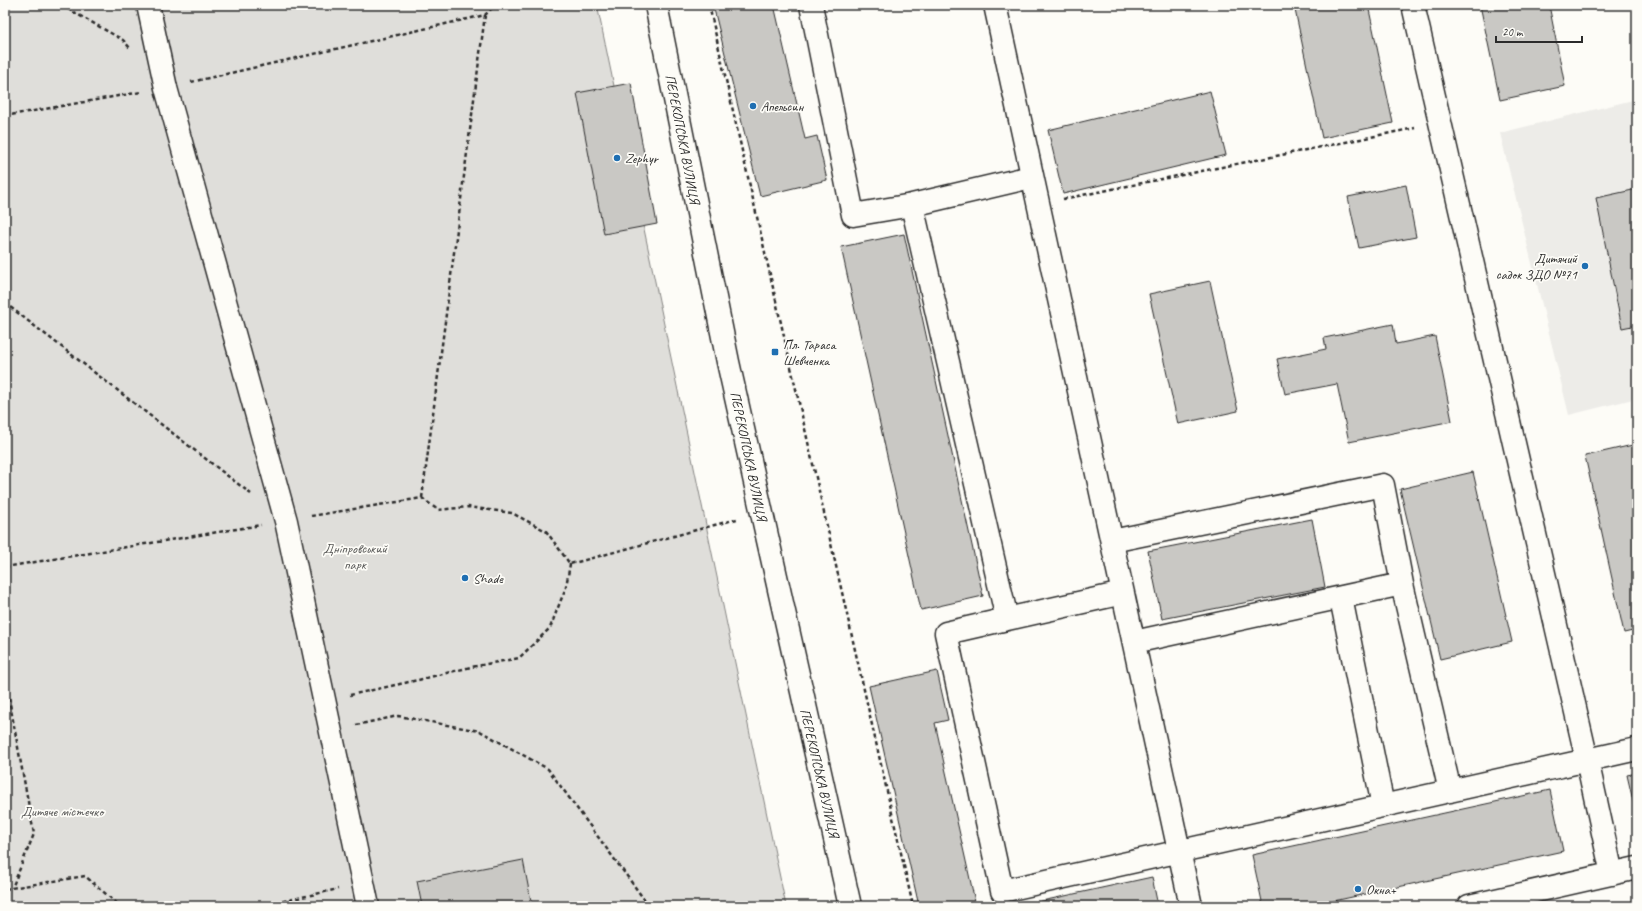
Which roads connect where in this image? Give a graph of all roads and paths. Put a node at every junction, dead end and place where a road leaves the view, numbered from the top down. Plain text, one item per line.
1 (61, 5) edge
2 (148, 5) edge
3 (495, 5) edge
4 (656, 5) edge
5 (710, 5) edge
6 (810, 5) edge
7 (995, 5) edge
8 (1413, 5) edge
9 (485, 15) junction
10 (133, 51) dead end
11 (166, 88) junction
12 (5, 116) edge
13 (1439, 124) junction
14 (1031, 176) junction
15 (1037, 204) junction
16 (912, 205) junction
17 (5, 303) edge
18 (254, 496) dead end
19 (422, 498) junction
20 (761, 512) junction
21 (286, 521) junction
22 (1112, 541) junction
23 (570, 564) junction
24 (5, 567) edge
25 (1402, 584) junction
26 (1123, 593) junction
27 (1341, 598) junction
28 (1007, 619) junction
29 (1134, 642) junction
30 (5, 677) edge
31 (324, 700) junction
32 (330, 730) junction
33 (1637, 749) edge
34 (1588, 760) junction
35 (1450, 791) junction
36 (1383, 806) junction
37 (1180, 851) junction
38 (1637, 868) edge
39 (1612, 874) junction
40 (363, 883) junction
41 (12, 888) junction
42 (5, 889) edge
43 (120, 906) edge
44 (262, 906) edge
45 (368, 906) edge
46 (649, 906) edge
47 (850, 906) edge
48 (913, 906) edge
49 (1192, 906) edge
50 (1468, 906) edge

1 - 10 path
2 - 11 main road
3 - 9 path
4 - 20 main road, ПЕРЕКОПСЬКА ВУЛИЦЯ
5 - 48 path
6 - 16 main road
7 - 14 main road
8 - 13 main road
9 - 11 path
9 - 19 path
11 - 12 path
11 - 21 main road
13 - 15 path
13 - 34 main road
14 - 15 main road
14 - 16 main road
15 - 22 main road
16 - 28 main road
17 - 18 path
19 - 21 path
19 - 23 path
20 - 23 path
20 - 47 main road, ПЕРЕКОПСЬКА ВУЛИЦЯ
21 - 24 path
21 - 31 main road
22 - 25 main road
22 - 26 main road
23 - 31 path
25 - 27 main road
25 - 35 main road
26 - 28 main road
26 - 29 main road
27 - 29 main road
27 - 36 main road
28 - 37 main road
29 - 37 main road
30 - 41 path
31 - 32 main road
32 - 40 main road
32 - 46 path
33 - 34 main road
34 - 35 main road
34 - 39 main road
35 - 36 main road
36 - 37 main road
37 - 49 main road
38 - 39 main road
39 - 50 main road
40 - 44 path
40 - 45 main road
41 - 42 path
41 - 43 path

